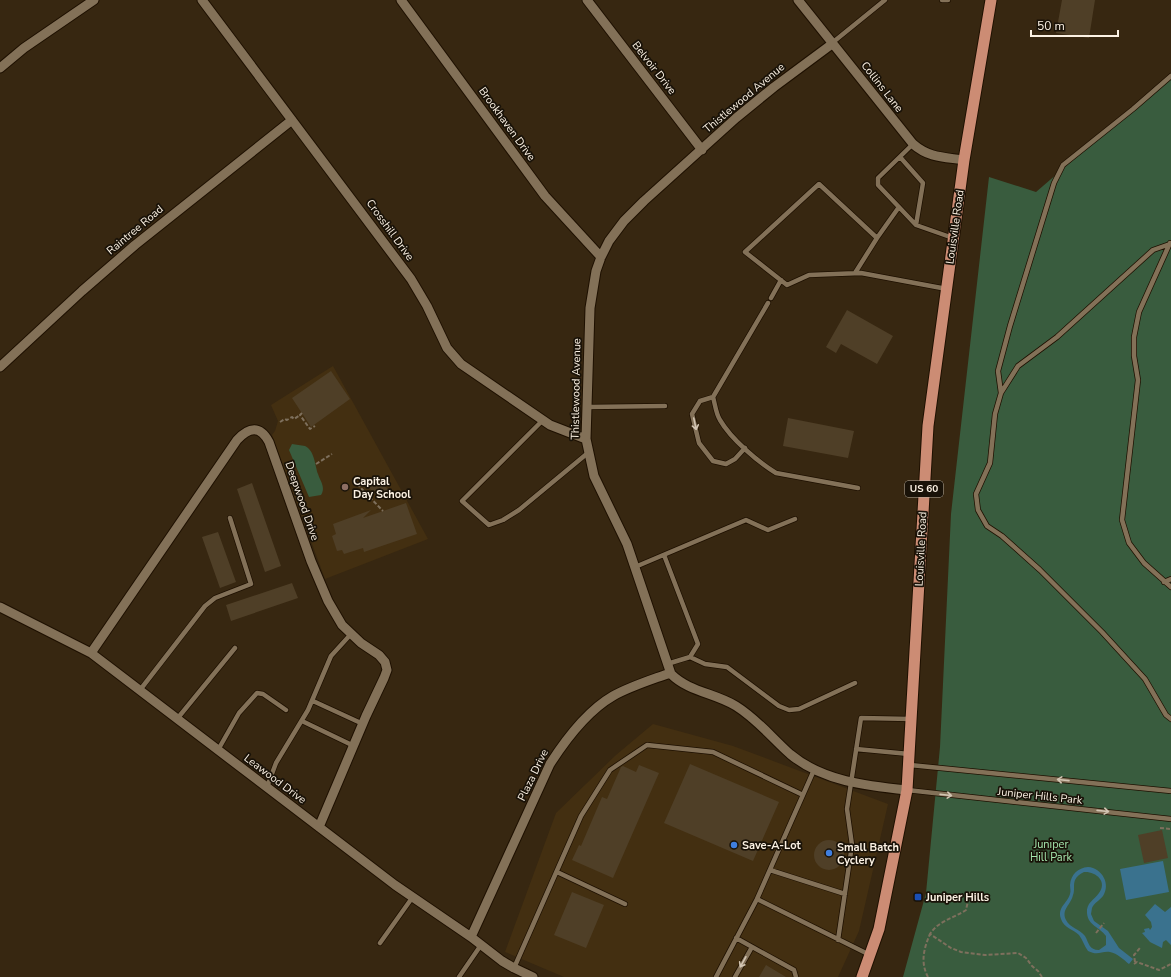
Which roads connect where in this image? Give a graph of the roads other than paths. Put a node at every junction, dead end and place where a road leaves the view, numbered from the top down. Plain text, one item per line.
1 (94, 0) edge
2 (202, 0) edge
3 (401, 0) edge
4 (587, 0) edge
5 (798, 0) edge
6 (885, 0) edge
7 (942, 0) edge
8 (948, 0) edge
9 (991, 0) edge
10 (832, 44) junction
11 (0, 68) edge
12 (1171, 76) edge
13 (292, 120) junction
14 (913, 144) junction
15 (702, 150) junction
16 (900, 156) junction
17 (964, 160) junction
18 (899, 207) junction
19 (916, 224) junction
20 (877, 238) junction
21 (954, 239) junction
22 (1170, 242) edge
23 (601, 257) junction
24 (856, 273) junction
25 (781, 280) junction
26 (947, 289) junction
27 (771, 298) dead end
28 (768, 303) dead end
29 (0, 367) edge
30 (1001, 393) junction
31 (713, 397) junction
32 (665, 406) dead end
33 (586, 407) junction
34 (543, 420) junction
35 (586, 439) junction
36 (745, 448) junction
37 (589, 452) junction
38 (858, 488) dead end
39 (230, 518) dead end
40 (795, 519) dead end
41 (664, 554) junction
42 (635, 567) junction
43 (1171, 579) edge
44 (1164, 582) junction
45 (1171, 588) edge
46 (0, 607) edge
47 (352, 634) junction
48 (235, 648) dead end
49 (90, 653) junction
50 (690, 657) junction
51 (667, 664) junction
52 (670, 673) junction
53 (855, 683) dead end
54 (140, 690) junction
55 (313, 701) junction
56 (286, 710) dead end
57 (177, 719) junction
58 (912, 719) junction
59 (1171, 719) edge
60 (302, 721) junction
61 (363, 724) junction
62 (354, 746) junction
63 (856, 749) junction
64 (218, 750) junction
65 (910, 754) junction
66 (910, 765) junction
67 (814, 770) junction
68 (852, 782) junction
69 (267, 788) junction
70 (907, 790) junction
71 (1171, 791) edge
72 (803, 795) junction
73 (1171, 819) edge
74 (319, 827) junction
75 (770, 870) junction
76 (557, 872) junction
77 (845, 894) junction
78 (412, 898) junction
79 (757, 899) junction
80 (625, 904) dead end
81 (471, 937) junction
82 (736, 938) junction
83 (838, 940) junction
84 (380, 943) dead end
85 (481, 945) junction
86 (752, 947) junction
87 (870, 955) junction
88 (514, 968) junction
89 (459, 977) edge
90 (533, 977) edge
91 (716, 977) edge
92 (735, 977) edge
93 (796, 977) edge
94 (862, 977) edge

1 - 11 street
2 - 13 street, Crosshill Drive
3 - 23 street, Brookhaven Drive
4 - 15 street, Belvoir Drive
5 - 10 street, Collins Lane
6 - 10 lane
7 - 8 lane
9 - 17 main road, Louisville Road / US 60
10 - 14 street, Collins Lane
10 - 15 street, Thistlewood Avenue
12 - 30 lane
13 - 29 street, Raintree Road
13 - 34 street, Crosshill Drive
14 - 16 lane
14 - 17 street, Collins Lane
15 - 23 street, Thistlewood Avenue
16 - 18 lane
16 - 19 lane
17 - 21 main road, Louisville Road / US 60
18 - 19 lane
18 - 20 lane
19 - 21 lane
20 - 24 lane
20 - 25 lane
21 - 26 main road, Louisville Road / US 60
22 - 30 lane
22 - 44 lane
23 - 33 street, Thistlewood Avenue
24 - 25 lane
24 - 26 lane
25 - 27 lane
26 - 58 main road, Louisville Road / US 60
28 - 31 lane
30 - 59 lane
31 - 36 lane
31 -> 36 lane
32 - 33 lane
33 - 35 street, Thistlewood Avenue
34 - 35 street, Crosshill Drive
34 - 37 lane
35 - 37 street, Thistlewood Avenue
36 - 38 lane
37 - 42 street, Thistlewood Avenue
39 - 54 lane
40 - 41 lane
41 - 42 lane
41 - 50 lane
42 - 51 street, Thistlewood Avenue
43 - 44 lane
44 - 45 lane
46 - 49 street, Leawood Drive
47 - 49 street, Deepwood Drive
47 - 55 lane
47 - 61 street, Deepwood Drive
48 - 57 lane
49 - 54 street, Leawood Drive
50 - 51 lane
50 - 53 lane
51 - 52 street, Thistlewood Avenue
52 - 67 street
52 - 81 street, Plaza Drive
54 - 57 street, Leawood Drive
55 - 60 lane
55 - 61 lane
56 - 64 lane
57 - 64 street, Leawood Drive
58 - 63 lane
58 - 65 main road, Louisville Road / US 60
60 - 62 lane
60 - 69 lane
61 - 62 street, Deepwood Drive
62 - 74 street, Deepwood Drive
63 - 65 lane
63 - 68 lane
64 - 69 street, Leawood Drive
65 - 66 main road, Louisville Road / US 60
66 - 70 main road, Louisville Road / US 60
71 -> 66 lane, Juniper Hills Park
67 - 68 street
67 - 72 lane
68 - 70 street
68 - 77 lane
69 - 74 street, Leawood Drive
70 -> 73 lane, Juniper Hills Park
70 - 87 main road, Louisville Road / US 60
72 - 75 lane
72 - 76 lane
74 - 78 street, Leawood Drive
75 - 77 lane
75 - 79 lane
76 - 80 lane
76 - 88 lane
77 - 83 lane
78 - 81 street, Leawood Drive
78 - 84 lane
79 - 82 lane
79 - 83 lane
81 - 85 street, Leawood Drive
82 - 86 lane
82 - 91 lane
83 - 87 lane
85 - 88 street, Leawood Drive
85 - 89 lane
86 -> 92 lane
86 - 93 lane
87 - 94 main road, Louisville Road / US 60
88 - 90 street, Leawood Drive

